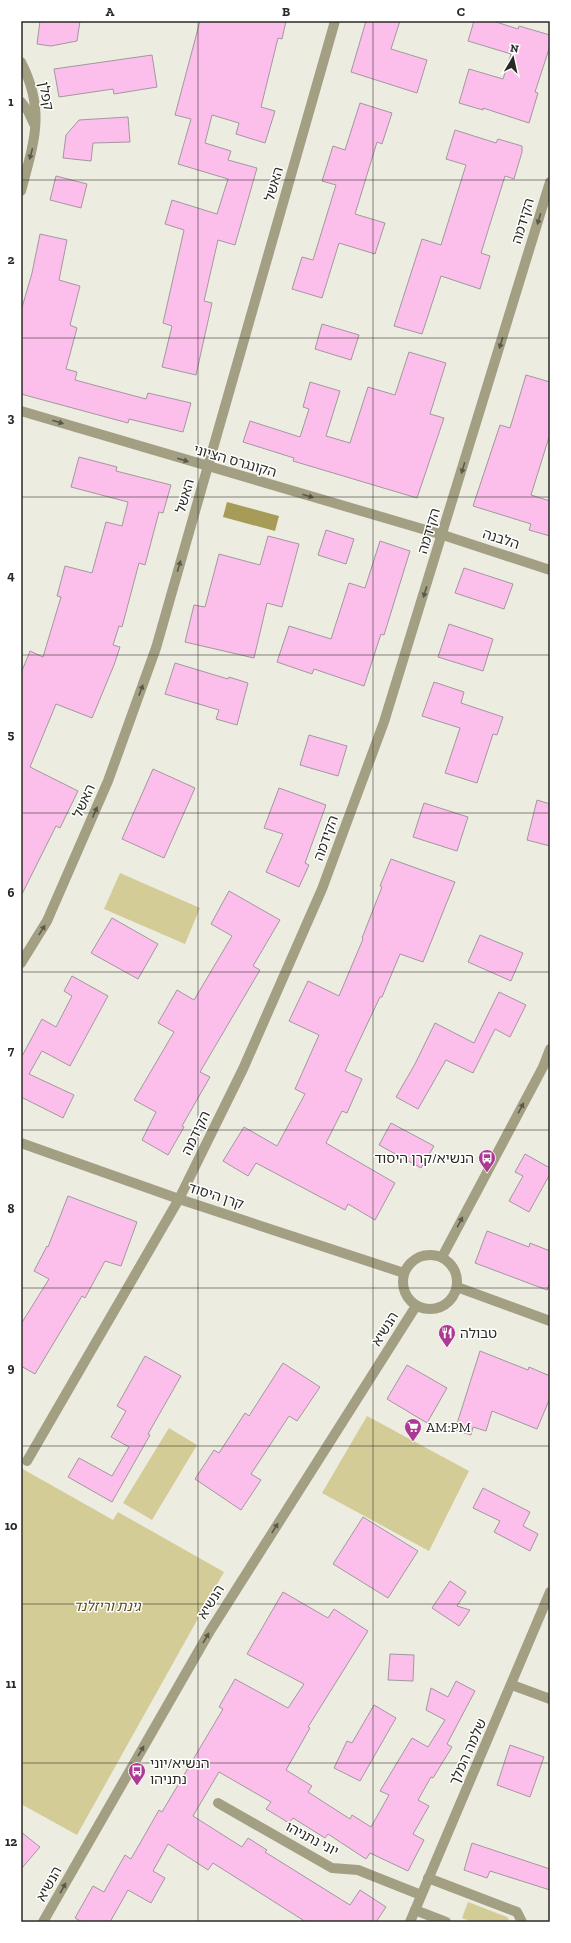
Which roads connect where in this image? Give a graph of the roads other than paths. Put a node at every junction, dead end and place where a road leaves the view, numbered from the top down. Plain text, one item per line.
1 (335, 21) edge
2 (21, 62) edge
3 (21, 102) edge
4 (35, 136) junction
5 (550, 182) edge
6 (21, 191) edge
7 (21, 411) edge
8 (208, 467) junction
9 (442, 535) junction
10 (550, 570) edge
11 (21, 963) edge
12 (550, 1049) edge
13 (21, 1143) edge
14 (179, 1199) junction
15 (442, 1257) junction
16 (404, 1273) junction
17 (457, 1288) junction
18 (416, 1306) junction
19 (550, 1321) edge
20 (27, 1461) dead end
21 (550, 1592) edge
22 (512, 1685) junction
23 (550, 1698) edge
24 (218, 1803) dead end
25 (428, 1878) junction
26 (420, 1895) junction
27 (415, 1910) junction
28 (44, 1922) edge
29 (410, 1922) edge
30 (446, 1922) edge
31 (522, 1922) edge

1 - 8 street, האשל
2 - 4 street, קפלן
3 - 4 street, קפלן
4 -> 6 street, קפלן
5 -> 9 street, הקידמה
7 -> 8 street, הקונגרס הציוני
8 -> 9 street, הקונגרס הציוני
11 -> 8 street, האשל
9 - 10 street, הלבנה
9 -> 14 street, הקידמה
15 -> 12 street
13 - 14 street, קרן היסוד
14 - 16 street, קרן היסוד
14 - 20 street, הקידמה
15 - 16 street
15 - 17 street
16 - 18 street
17 - 18 street
17 - 19 street
28 -> 18 street, הנשיא
21 - 22 street, שלמה המלך
22 - 23 street
22 - 25 street, שלמה המלך
24 - 26 street, יוני נתניהו
25 - 26 street, שלמה המלך
25 - 31 street
26 - 27 street, שלמה המלך
27 - 29 street, שלמה המלך
27 - 30 street

